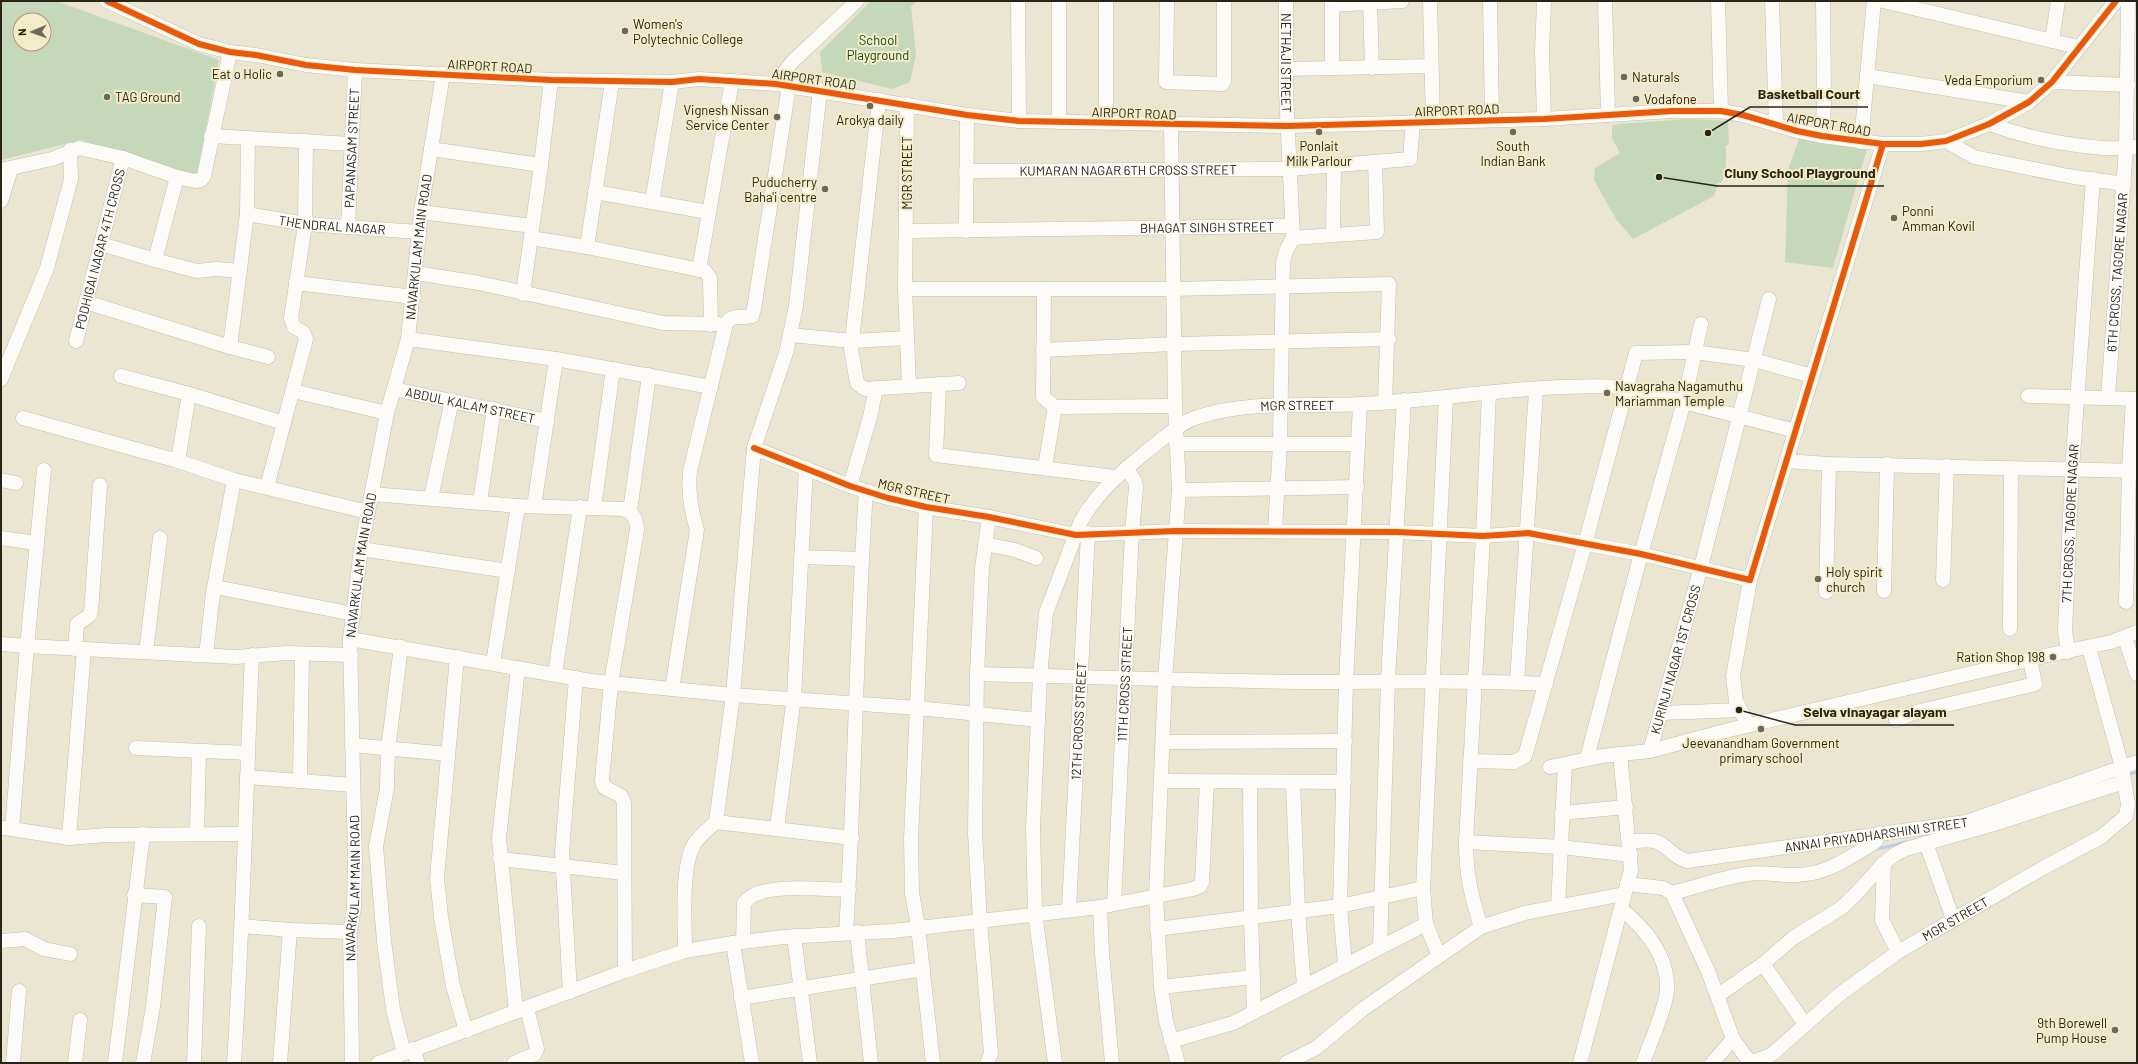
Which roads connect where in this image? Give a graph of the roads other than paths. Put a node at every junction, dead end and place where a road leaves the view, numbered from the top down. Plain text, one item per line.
1 (107, 1) edge
2 (858, 1) edge
3 (1018, 1) edge
4 (1059, 1) edge
5 (1106, 1) edge
6 (1167, 1) edge
7 (1224, 1) edge
8 (1286, 1) edge
9 (1402, 1) edge
10 (1430, 1) edge
11 (1490, 1) edge
12 (1544, 1) edge
13 (1605, 1) edge
14 (1718, 1) edge
15 (1772, 1) edge
16 (1823, 1) edge
17 (1874, 1) edge
18 (1883, 1) edge
19 (2058, 1) edge
20 (2116, 1) edge
21 (2128, 1) edge
22 (1370, 2) edge
23 (1332, 3) edge
24 (2052, 41) junction
25 (2078, 47) junction
26 (230, 52) junction
27 (1431, 66) junction
28 (1332, 67) junction
29 (1372, 68) junction
30 (1286, 69) junction
31 (355, 70) junction
32 (443, 74) junction
33 (1867, 76) junction
34 (551, 80) junction
35 (732, 81) junction
36 (612, 82) junction
37 (672, 82) junction
38 (2052, 82) junction
39 (782, 85) junction
40 (2128, 85) junction
41 (820, 90) junction
42 (880, 100) junction
43 (2029, 102) junction
44 (907, 104) junction
45 (1721, 111) junction
46 (968, 115) junction
47 (1608, 115) junction
48 (1492, 119) junction
49 (1544, 119) junction
50 (1019, 122) junction
51 (1059, 122) junction
52 (1106, 122) junction
53 (1413, 122) junction
54 (1433, 122) junction
55 (1989, 124) junction
56 (1171, 125) junction
57 (1776, 125) junction
58 (1287, 126) junction
59 (211, 136) junction
60 (1822, 136) junction
61 (248, 138) junction
62 (1946, 141) junction
63 (306, 142) junction
64 (1861, 142) junction
65 (352, 144) junction
66 (1882, 144) junction
67 (2132, 147) edge
68 (430, 149) junction
69 (70, 150) junction
70 (123, 158) junction
71 (1375, 162) junction
72 (541, 165) junction
73 (1334, 165) junction
74 (6, 169) edge
75 (1290, 169) junction
76 (1172, 170) junction
77 (966, 171) junction
78 (177, 177) junction
79 (2093, 179) junction
80 (2124, 184) junction
81 (595, 192) junction
82 (1, 201) edge
83 (652, 202) junction
84 (421, 212) junction
85 (708, 212) junction
86 (246, 214) junction
87 (305, 224) junction
88 (348, 227) junction
89 (1172, 228) junction
90 (907, 231) junction
91 (966, 231) junction
92 (419, 232) junction
93 (532, 232) junction
94 (1293, 232) junction
95 (1334, 234) junction
96 (101, 244) junction
97 (587, 247) junction
98 (155, 260) junction
99 (699, 270) junction
100 (240, 271) junction
101 (416, 273) junction
102 (296, 283) junction
103 (1282, 286) junction
104 (905, 288) junction
105 (1044, 289) junction
106 (1173, 289) junction
107 (523, 294) junction
108 (414, 297) junction
109 (1769, 299) dead end
110 (86, 302) junction
111 (726, 324) junction
112 (1701, 324) dead end
113 (711, 325) junction
114 (790, 335) junction
115 (907, 338) junction
116 (408, 339) junction
117 (1389, 339) junction
118 (76, 340) dead end
119 (852, 340) junction
120 (1281, 341) junction
121 (1174, 344) junction
122 (230, 347) junction
123 (1043, 350) junction
124 (1694, 352) junction
125 (268, 357) dead end
126 (556, 359) junction
127 (1754, 360) junction
128 (613, 369) junction
129 (649, 375) junction
130 (121, 376) dead end
131 (1812, 376) junction
132 (1, 379) edge
133 (959, 383) dead end
134 (939, 384) junction
135 (909, 386) junction
136 (711, 387) junction
137 (394, 388) junction
138 (876, 388) junction
139 (1625, 388) junction
140 (1536, 390) junction
141 (293, 391) junction
142 (1488, 393) junction
143 (189, 394) junction
144 (2028, 396) dead end
145 (2077, 396) junction
146 (1446, 397) junction
147 (2108, 397) junction
148 (2135, 399) edge
149 (452, 400) junction
150 (1404, 400) junction
151 (1385, 402) junction
152 (1684, 402) junction
153 (1360, 404) junction
154 (1175, 406) junction
155 (1281, 406) junction
156 (1055, 407) junction
157 (494, 409) junction
158 (387, 413) junction
159 (1740, 417) junction
160 (23, 418) dead end
161 (547, 421) junction
162 (284, 423) junction
163 (1175, 429) junction
164 (1796, 431) junction
165 (1176, 444) junction
166 (1280, 444) junction
167 (1358, 444) junction
168 (754, 448) junction
169 (178, 461) junction
170 (1786, 461) junction
171 (1828, 464) junction
172 (1887, 464) junction
173 (1947, 466) junction
174 (1045, 467) junction
175 (806, 468) junction
176 (2011, 468) junction
177 (44, 470) dead end
178 (2072, 470) junction
179 (2133, 471) edge
180 (1120, 473) junction
181 (1, 480) edge
182 (234, 480) junction
183 (16, 483) dead end
184 (100, 485) dead end
185 (850, 486) junction
186 (1356, 487) junction
187 (267, 488) junction
188 (1278, 488) junction
189 (1179, 490) junction
190 (866, 491) junction
191 (372, 494) junction
192 (431, 498) junction
193 (480, 502) junction
194 (518, 506) junction
195 (534, 506) junction
196 (580, 507) junction
197 (926, 507) junction
198 (594, 508) junction
199 (630, 511) junction
200 (368, 512) junction
201 (989, 517) junction
202 (1176, 531) junction
203 (1275, 531) junction
204 (1132, 532) junction
205 (1355, 532) junction
206 (1397, 532) junction
207 (1528, 533) junction
208 (1082, 534) junction
209 (1439, 536) junction
210 (1484, 536) junction
211 (1, 538) edge
212 (160, 538) dead end
213 (36, 543) junction
214 (985, 544) junction
215 (1586, 544) junction
216 (361, 548) junction
217 (1641, 554) junction
218 (801, 557) junction
219 (1036, 558) dead end
220 (861, 559) junction
221 (1702, 567) junction
222 (508, 571) junction
223 (1750, 580) junction
224 (1943, 580) dead end
225 (214, 587) junction
226 (1884, 591) dead end
227 (1826, 592) dead end
228 (2126, 602) dead end
229 (354, 614) junction
230 (2010, 629) dead end
231 (2131, 635) edge
232 (350, 638) junction
233 (1, 644) edge
234 (27, 646) junction
235 (401, 647) junction
236 (2089, 648) junction
237 (79, 649) junction
238 (146, 652) junction
239 (2068, 652) junction
240 (302, 654) junction
241 (206, 655) junction
242 (252, 655) junction
243 (350, 655) junction
244 (457, 657) junction
245 (2030, 660) junction
246 (493, 663) junction
247 (518, 668) junction
248 (555, 674) junction
249 (977, 674) junction
250 (2137, 674) edge
251 (1040, 676) junction
252 (1081, 677) junction
253 (576, 678) junction
254 (1126, 679) junction
255 (1165, 680) junction
256 (1388, 680) junction
257 (1432, 680) junction
258 (1475, 680) junction
259 (1346, 682) junction
260 (1517, 682) junction
261 (611, 683) junction
262 (1546, 684) junction
263 (672, 689) junction
264 (733, 694) junction
265 (794, 697) junction
266 (857, 703) junction
267 (918, 708) junction
268 (1740, 710) junction
269 (1661, 713) junction
270 (976, 714) junction
271 (1038, 720) junction
272 (1896, 720) dead end
273 (1748, 725) junction
274 (1345, 741) junction
275 (1163, 742) junction
276 (352, 746) junction
277 (136, 748) dead end
278 (388, 749) junction
279 (199, 751) junction
280 (1650, 751) junction
281 (248, 753) junction
282 (448, 754) junction
283 (1620, 754) junction
284 (1587, 758) junction
285 (1470, 761) junction
286 (2137, 762) edge
287 (1565, 764) junction
288 (1550, 767) dead end
289 (2122, 767) junction
290 (247, 777) junction
291 (300, 781) junction
292 (1161, 781) junction
293 (1207, 782) junction
294 (1250, 782) junction
295 (1293, 782) junction
296 (1344, 782) junction
297 (2124, 782) junction
298 (353, 785) junction
299 (1626, 807) junction
300 (1562, 813) junction
301 (716, 822) junction
302 (6, 829) edge
303 (777, 829) junction
304 (143, 834) junction
305 (197, 834) junction
306 (244, 834) junction
307 (1879, 834) junction
308 (69, 838) junction
309 (852, 838) junction
310 (1466, 842) junction
311 (1926, 843) junction
312 (1561, 848) junction
313 (1630, 848) junction
314 (500, 859) junction
315 (1884, 863) junction
316 (562, 867) junction
317 (624, 873) junction
318 (1423, 888) junction
319 (1626, 889) junction
320 (849, 890) junction
321 (1672, 893) junction
322 (134, 895) junction
323 (1156, 896) junction
324 (1381, 896) junction
325 (1114, 904) junction
326 (1340, 906) junction
327 (1558, 906) junction
328 (1100, 907) junction
329 (1069, 909) junction
330 (1620, 909) junction
331 (1298, 911) junction
332 (1035, 913) junction
333 (1251, 916) junction
334 (1953, 919) junction
335 (980, 921) junction
336 (1426, 924) junction
337 (199, 926) dead end
338 (242, 926) junction
339 (918, 927) junction
340 (1481, 927) junction
341 (1157, 929) junction
342 (290, 930) junction
343 (350, 932) junction
344 (852, 932) junction
345 (794, 936) junction
346 (1, 941) edge
347 (738, 942) junction
348 (1380, 948) junction
349 (685, 951) junction
350 (1898, 952) junction
351 (70, 954) dead end
352 (1439, 956) junction
353 (1763, 964) junction
354 (1345, 966) junction
355 (923, 969) junction
356 (625, 972) junction
357 (1253, 976) junction
358 (862, 978) junction
359 (1161, 987) junction
360 (1304, 987) junction
361 (801, 988) junction
362 (19, 991) dead end
363 (570, 992) junction
364 (1717, 996) junction
365 (742, 998) junction
366 (522, 1010) junction
367 (1254, 1012) junction
368 (80, 1020) dead end
369 (1805, 1024) junction
370 (466, 1031) junction
371 (1733, 1040) junction
372 (1171, 1041) junction
373 (409, 1051) junction
374 (13, 1063) edge
375 (75, 1063) edge
376 (115, 1063) edge
377 (143, 1063) edge
378 (194, 1063) edge
379 (234, 1063) edge
380 (280, 1063) edge
381 (352, 1063) edge
382 (378, 1063) edge
383 (418, 1063) edge
384 (514, 1063) edge
385 (752, 1063) edge
386 (810, 1063) edge
387 (871, 1063) edge
388 (933, 1063) edge
389 (987, 1063) edge
390 (1055, 1063) edge
391 (1112, 1063) edge
392 (1178, 1063) edge
393 (1286, 1063) edge
394 (1580, 1063) edge
395 (1643, 1063) edge
396 (1712, 1063) edge

1 - 26 street, AIRPORT ROAD
2 - 39 street
3 - 50 street
4 - 51 street
5 - 52 street
6 - 7 street
8 - 30 street, NETHAJI STREET
9 - 22 street
10 - 27 street
11 - 48 street
12 - 49 street
13 - 47 street
14 - 45 street
15 - 57 street
16 - 60 street
17 - 33 street
18 - 24 street
19 - 24 street
20 - 25 street, AIRPORT ROAD
21 - 40 street, 6TH CROSS, TAGORE NAGAR
22 - 23 street
22 - 29 street
23 - 28 street
24 - 25 street
25 - 38 street, AIRPORT ROAD
26 - 31 street, AIRPORT ROAD
26 - 59 street
27 - 29 street
27 - 54 street
28 - 29 street
28 - 30 street
30 - 58 street, NETHAJI STREET
31 - 32 street, AIRPORT ROAD
31 - 65 street, PAPANASAM STREET
32 - 34 street, AIRPORT ROAD
32 - 68 street, NAVARKULAM MAIN ROAD
33 - 43 street
33 - 64 street
34 - 36 street, AIRPORT ROAD
34 - 72 street
35 - 37 street, AIRPORT ROAD
35 - 39 street, AIRPORT ROAD
35 - 85 street
36 - 37 street, AIRPORT ROAD
36 - 81 street
37 - 83 street
38 - 40 street
38 - 43 street, AIRPORT ROAD
39 - 41 street, AIRPORT ROAD
39 - 111 street
40 - 67 street, 6TH CROSS, TAGORE NAGAR
41 - 42 street, AIRPORT ROAD
41 - 114 street
42 - 44 street, AIRPORT ROAD
42 - 119 street
43 - 55 street, AIRPORT ROAD
44 - 46 street, AIRPORT ROAD
44 - 90 street, MGR STREET
45 - 47 street, AIRPORT ROAD
45 - 57 street, AIRPORT ROAD
46 - 50 street, AIRPORT ROAD
46 - 77 street
47 - 49 street, AIRPORT ROAD
48 - 49 street, AIRPORT ROAD
48 - 54 street, AIRPORT ROAD
50 - 51 street, AIRPORT ROAD
51 - 52 street, AIRPORT ROAD
52 - 56 street, AIRPORT ROAD
53 - 54 street, AIRPORT ROAD
53 - 58 street, AIRPORT ROAD
53 - 71 street
55 - 62 street, AIRPORT ROAD
55 - 67 street
56 - 58 street, AIRPORT ROAD
56 - 76 street
57 - 60 street, AIRPORT ROAD
58 - 75 street, NETHAJI STREET
59 - 61 street
59 - 78 street
60 - 64 street, AIRPORT ROAD
61 - 63 street
61 - 86 street
62 - 66 street, AIRPORT ROAD
62 - 79 street
63 - 65 street
63 - 87 street
64 - 66 street, AIRPORT ROAD
65 - 88 street, PAPANASAM STREET
66 - 131 street
67 - 80 street, 6TH CROSS, TAGORE NAGAR
68 - 72 street
68 - 84 street, NAVARKULAM MAIN ROAD
69 - 70 street
69 - 74 street
69 - 132 street
70 - 78 street
70 - 96 street, PODHIGAI NAGAR 4TH CROSS
71 - 73 street
71 - 95 street
72 - 93 street
73 - 75 street
73 - 95 street
74 - 82 street
75 - 76 street, KUMARAN NAGAR 6TH CROSS STREET
75 - 94 street, BHAGAT SINGH STREET
76 - 77 street, KUMARAN NAGAR 6TH CROSS STREET
76 - 89 street
77 - 91 street
78 - 98 street
79 - 80 street
79 - 145 street, 7TH CROSS, TAGORE NAGAR
80 - 147 street, 6TH CROSS, TAGORE NAGAR
81 - 83 street
81 - 97 street
83 - 85 street
84 - 92 street, NAVARKULAM MAIN ROAD
84 - 93 street
85 - 99 street
86 - 87 street, THENDRAL NAGAR
86 - 100 street
87 - 88 street, THENDRAL NAGAR
87 - 102 street
88 - 92 street, THENDRAL NAGAR
89 - 91 street, BHAGAT SINGH STREET
89 - 94 street, BHAGAT SINGH STREET
89 - 106 street
90 - 91 street, BHAGAT SINGH STREET
90 - 104 street, MGR STREET
92 - 101 street, NAVARKULAM MAIN ROAD
93 - 97 street
93 - 107 street
94 - 95 street
94 - 103 street
96 - 98 street
96 - 110 street, PODHIGAI NAGAR 4TH CROSS
97 - 99 street
98 - 100 street
99 - 113 street
100 - 122 street
101 - 107 street
101 - 108 street, NAVARKULAM MAIN ROAD
102 - 108 street
102 - 141 street
103 - 106 street
103 - 117 street
103 - 120 street
104 - 105 street
104 - 115 street, MGR STREET
105 - 106 street
105 - 123 street
106 - 121 street
107 - 113 street
108 - 116 street, NAVARKULAM MAIN ROAD
109 - 127 street, KURINJI NAGAR 1ST CROSS
110 - 118 street, PODHIGAI NAGAR 4TH CROSS
110 - 122 street
111 - 113 street
111 - 136 street
112 - 124 street
114 - 119 street
114 - 168 street
115 - 119 street
115 - 135 street, MGR STREET
116 - 126 street
116 - 137 street, NAVARKULAM MAIN ROAD
117 - 120 street
117 - 151 street
119 - 138 street
120 - 121 street
120 - 155 street
121 - 123 street
121 - 154 street
122 - 125 street
123 - 156 street
124 - 127 street
124 - 139 street
124 - 152 street
126 - 128 street
126 - 161 street
127 - 131 street
127 - 159 street, KURINJI NAGAR 1ST CROSS
128 - 129 street
128 - 198 street
129 - 136 street
129 - 199 street
130 - 143 street
131 - 164 street
133 - 134 street
134 - 135 street
134 - 174 street
135 - 138 street
136 - 263 street
137 - 149 street, ABDUL KALAM STREET
137 - 158 street, NAVARKULAM MAIN ROAD
138 - 185 street
139 - 140 street, MGR STREET
139 - 152 street, MGR STREET
139 - 215 street
140 - 142 street, MGR STREET
140 - 207 street
141 - 158 street
141 - 162 street
142 - 146 street, MGR STREET
142 - 210 street
143 - 162 street
143 - 169 street
144 - 145 street
145 - 147 street
145 - 178 street, 7TH CROSS, TAGORE NAGAR
146 - 150 street, MGR STREET
146 - 209 street
147 - 148 street
148 - 179 street
149 - 157 street, ABDUL KALAM STREET
149 - 192 street
150 - 151 street, MGR STREET
150 - 206 street
151 - 153 street, MGR STREET
152 - 159 street, MGR STREET
152 - 217 street
153 - 155 street, MGR STREET
153 - 167 street
154 - 156 street
154 - 163 street
155 - 163 street, MGR STREET
155 - 166 street
156 - 174 street
157 - 161 street, ABDUL KALAM STREET
157 - 193 street
158 - 191 street, NAVARKULAM MAIN ROAD
159 - 164 street, MGR STREET
159 - 221 street, KURINJI NAGAR 1ST CROSS
160 - 169 street
161 - 195 street
162 - 187 street
163 - 165 street
163 - 180 street, MGR STREET
164 - 170 street
165 - 166 street
165 - 189 street
166 - 167 street
166 - 188 street
167 - 186 street
168 - 175 street, MGR STREET
168 - 264 street
169 - 182 street
170 - 171 street
170 - 223 street
171 - 172 street
171 - 227 street
172 - 173 street
172 - 226 street
173 - 176 street
173 - 224 street
174 - 180 street
175 - 185 street, MGR STREET
175 - 218 street
176 - 178 street
176 - 230 street
177 - 213 street
178 - 179 street
178 - 239 street, 7TH CROSS, TAGORE NAGAR
179 - 228 street
180 - 204 street, 11TH CROSS STREET
180 - 208 street, MGR STREET
181 - 183 street
182 - 187 street
182 - 225 street
184 - 237 street
185 - 190 street, MGR STREET
186 - 188 street
186 - 205 street
187 - 200 street
188 - 189 street
188 - 203 street
189 - 202 street
190 - 197 street, MGR STREET
190 - 220 street
191 - 192 street
191 - 200 street, NAVARKULAM MAIN ROAD
192 - 193 street
193 - 194 street
194 - 195 street
194 - 222 street
195 - 196 street
196 - 198 street
196 - 248 street
197 - 201 street, MGR STREET
197 - 267 street
198 - 199 street
199 - 261 street
200 - 216 street, NAVARKULAM MAIN ROAD
201 - 208 street, MGR STREET
201 - 214 street
202 - 203 street
202 - 204 street
202 - 255 street
203 - 205 street
204 - 208 street
204 - 254 street, 11TH CROSS STREET
205 - 206 street
205 - 259 street
206 - 209 street
206 - 256 street
207 - 210 street
207 - 215 street
207 - 260 street
208 - 251 street
208 - 252 street, 12TH CROSS STREET
209 - 210 street
209 - 257 street
210 - 258 street
211 - 213 street
212 - 238 street
213 - 234 street
214 - 219 street
214 - 249 street
215 - 217 street
215 - 262 street
216 - 222 street
216 - 229 street, NAVARKULAM MAIN ROAD
217 - 221 street
217 - 284 street
218 - 220 street
218 - 265 street
220 - 266 street
221 - 223 street
221 - 269 street, KURINJI NAGAR 1ST CROSS
222 - 246 street
223 - 268 street
225 - 229 street
225 - 241 street
229 - 232 street, NAVARKULAM MAIN ROAD
231 - 236 street
231 - 250 street
232 - 235 street
232 - 243 street, NAVARKULAM MAIN ROAD
233 - 234 street
234 - 237 street
234 - 302 street
235 - 244 street
235 - 278 street
236 - 239 street
236 - 289 street
237 - 238 street
237 - 308 street
238 - 241 street
239 - 245 street
240 - 242 street
240 - 243 street
240 - 291 street
241 - 242 street
242 - 281 street
243 - 276 street, NAVARKULAM MAIN ROAD
244 - 246 street
244 - 282 street
245 - 272 street
245 - 273 street
246 - 247 street
247 - 248 street
247 - 314 street
248 - 253 street
249 - 251 street
249 - 270 street
251 - 252 street
251 - 271 street
252 - 254 street
252 - 329 street, 12TH CROSS STREET
253 - 261 street
253 - 316 street
254 - 255 street
254 - 325 street, 11TH CROSS STREET
255 - 259 street
255 - 275 street
256 - 257 street
256 - 259 street
256 - 324 street
257 - 258 street
257 - 318 street
258 - 260 street
258 - 285 street
259 - 274 street
260 - 262 street
261 - 263 street
261 - 317 street
262 - 285 street
263 - 264 street
264 - 265 street
264 - 301 street
265 - 266 street
265 - 303 street
266 - 267 street
266 - 309 street
267 - 270 street
267 - 339 street
268 - 269 street
268 - 273 street
269 - 280 street, KURINJI NAGAR 1ST CROSS
270 - 271 street
270 - 335 street
271 - 332 street
273 - 280 street
274 - 275 street
274 - 296 street
275 - 292 street
276 - 278 street
276 - 298 street, NAVARKULAM MAIN ROAD
277 - 279 street
278 - 282 street
278 - 373 street
279 - 281 street
279 - 305 street
280 - 283 street
281 - 290 street
282 - 370 street
283 - 284 street
283 - 299 street
284 - 287 street
285 - 310 street
286 - 289 street, ANNAI PRIYADHARSHINI STREET
287 - 288 street
287 - 300 street
289 - 297 street, MGR STREET
289 - 307 street, ANNAI PRIYADHARSHINI STREET
290 - 291 street
290 - 306 street
291 - 298 street
292 - 293 street
292 - 323 street
293 - 294 street
293 - 323 street
294 - 295 street
294 - 333 street
295 - 296 street
295 - 331 street
296 - 326 street
297 - 311 street
297 - 334 street, MGR STREET
298 - 343 street, NAVARKULAM MAIN ROAD
299 - 300 street
299 - 313 street
300 - 312 street
301 - 303 street
301 - 349 street
302 - 308 street
303 - 309 street
304 - 305 street
304 - 308 street
304 - 322 street
305 - 306 street
306 - 338 street
307 - 313 street, ANNAI PRIYADHARSHINI STREET
307 - 321 street
309 - 320 street
310 - 312 street, ANNAI PRIYADHARSHINI STREET
310 - 340 street
311 - 315 street
311 - 334 street
312 - 313 street, ANNAI PRIYADHARSHINI STREET
312 - 327 street
313 - 319 street
314 - 316 street
314 - 366 street
315 - 350 street
315 - 353 street
316 - 317 street
316 - 363 street
317 - 356 street
318 - 324 street
318 - 336 street
319 - 321 street
319 - 327 street
319 - 330 street
320 - 344 street
320 - 347 street
321 - 364 street
322 - 376 street
322 - 377 street
323 - 325 street
323 - 341 street
324 - 326 street
324 - 348 street
325 - 328 street
326 - 331 street
326 - 354 street
327 - 340 street
328 - 329 street
328 - 391 street
329 - 332 street
330 - 394 street
330 - 395 street
331 - 333 street
331 - 360 street
332 - 335 street
332 - 390 street
333 - 341 street
333 - 357 street
334 - 350 street, MGR STREET
335 - 339 street
335 - 389 street
336 - 348 street
336 - 352 street
337 - 378 street
338 - 342 street
338 - 379 street
339 - 344 street
339 - 355 street
340 - 352 street
341 - 359 street
342 - 343 street
342 - 380 street
343 - 381 street, NAVARKULAM MAIN ROAD
344 - 345 street
344 - 358 street
345 - 347 street
345 - 361 street
346 - 351 street
347 - 349 street
347 - 365 street
348 - 354 street
349 - 356 street
350 - 369 street, MGR STREET
352 - 393 street
353 - 364 street
353 - 369 street
354 - 360 street
355 - 358 street
355 - 388 street
356 - 363 street
357 - 359 street
357 - 367 street
358 - 361 street
358 - 387 street
359 - 372 street
360 - 367 street
361 - 365 street
361 - 386 street
362 - 374 street
363 - 366 street
364 - 371 street
365 - 385 street
366 - 370 street
366 - 384 street
367 - 372 street
368 - 375 street
369 - 371 street, MGR STREET
370 - 373 street
371 - 396 street
372 - 392 street
373 - 382 street
373 - 383 street

